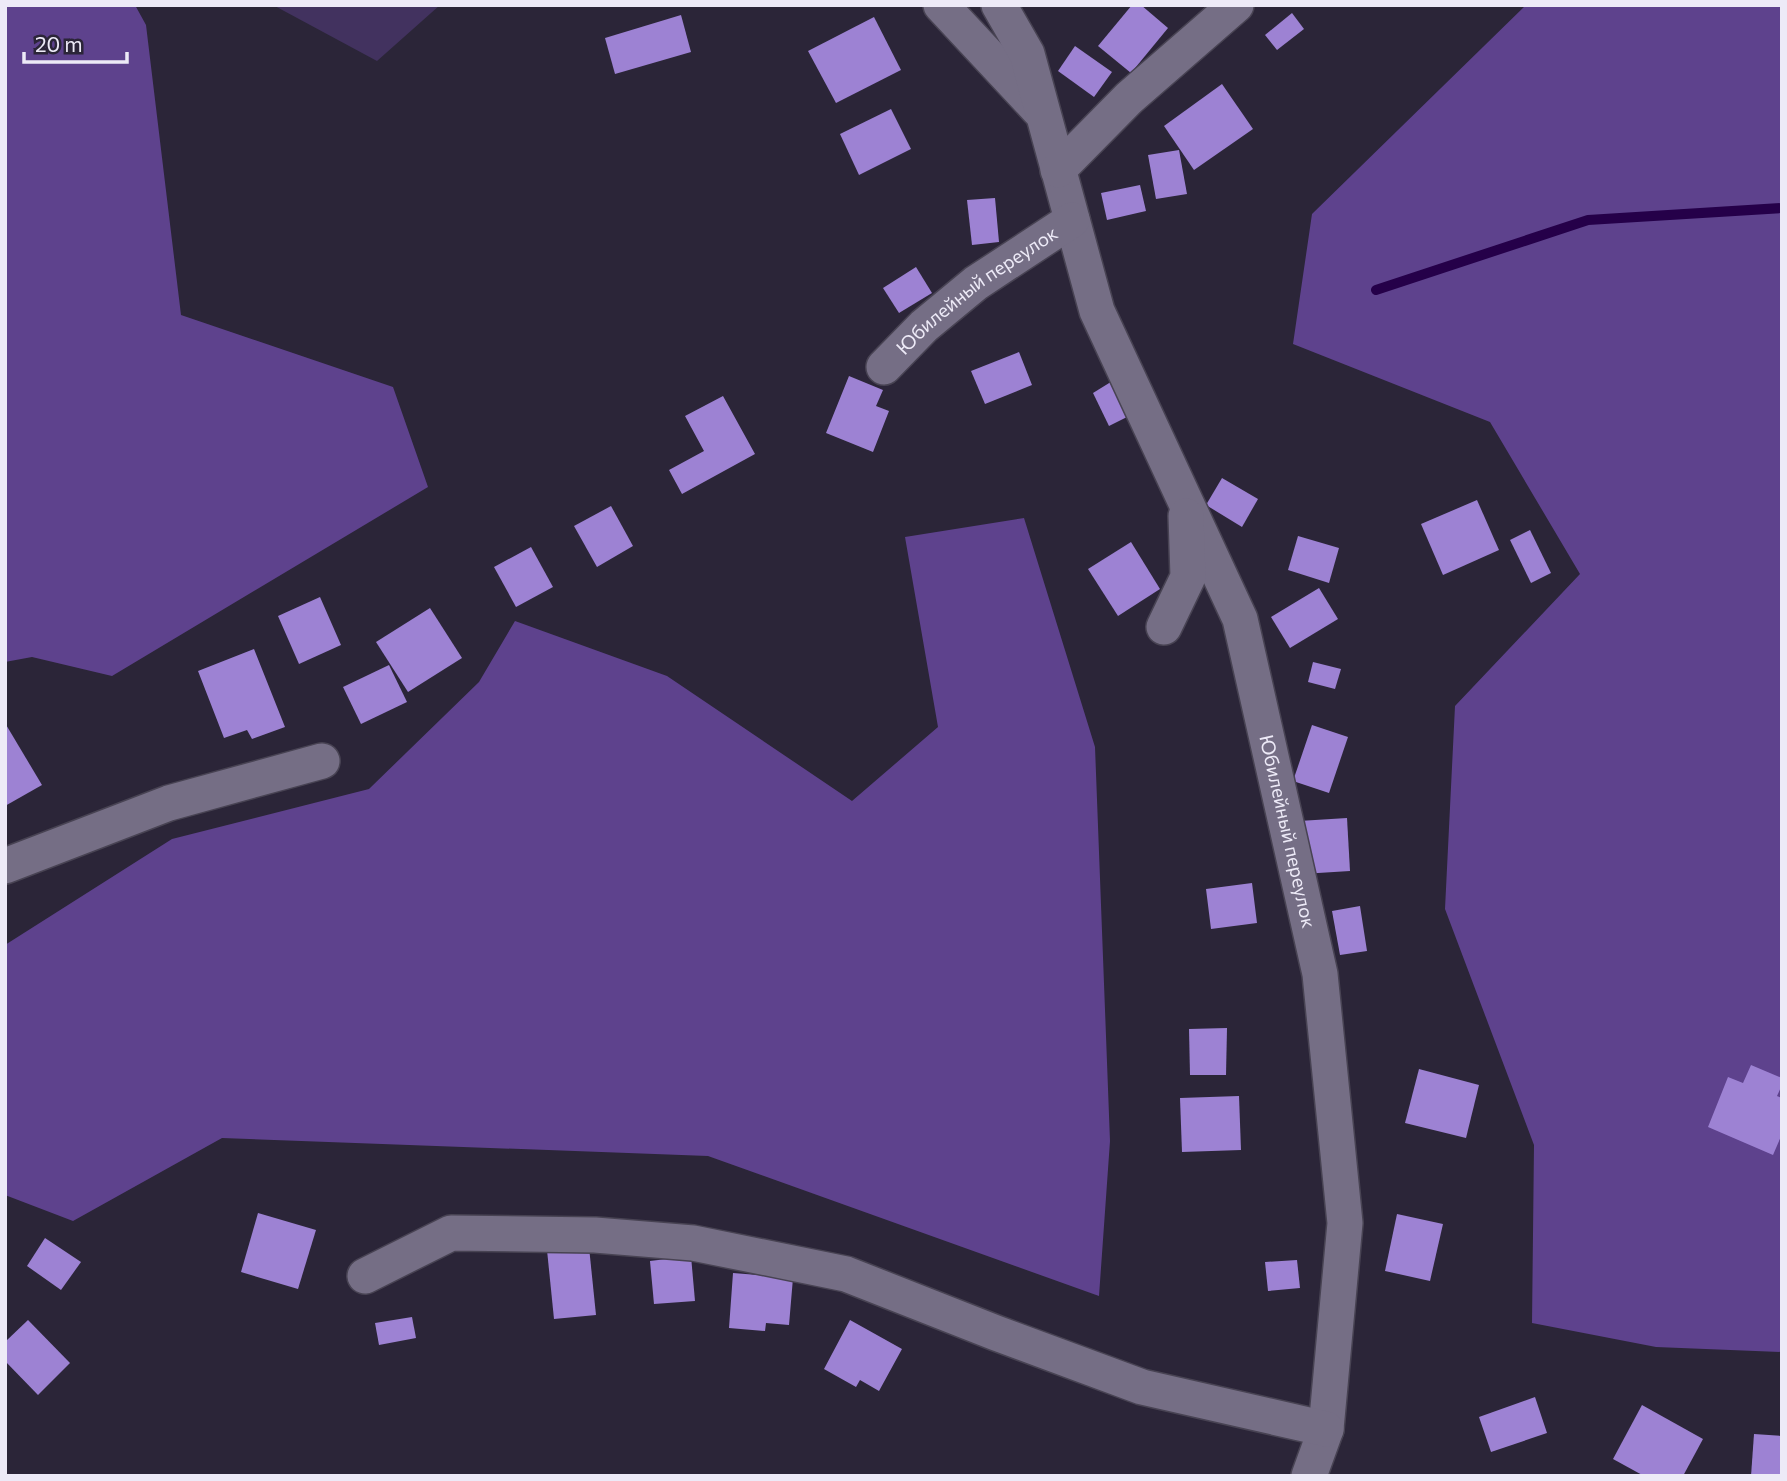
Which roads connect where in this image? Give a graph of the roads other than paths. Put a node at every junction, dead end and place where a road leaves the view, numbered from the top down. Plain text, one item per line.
1 (941, 5) edge
2 (999, 5) edge
3 (1236, 5) edge
4 (1044, 115) junction
5 (1058, 170) junction
6 (1072, 220) junction
7 (884, 367) dead end
8 (1186, 502) junction
9 (1164, 627) dead end
10 (322, 761) dead end
11 (5, 866) edge
12 (365, 1276) dead end
13 (1326, 1429) junction
14 (1309, 1476) edge

1 - 4 street, Юбилейный переулок
2 - 4 street, Юбилейный переулок
3 - 5 street
4 - 5 street, Юбилейный переулок
5 - 6 street, Юбилейный переулок
6 - 7 street, Юбилейный переулок
6 - 8 street, Юбилейный переулок
8 - 9 street
8 - 13 street, Юбилейный переулок
10 - 11 street
12 - 13 street
13 - 14 street, Юбилейный переулок

